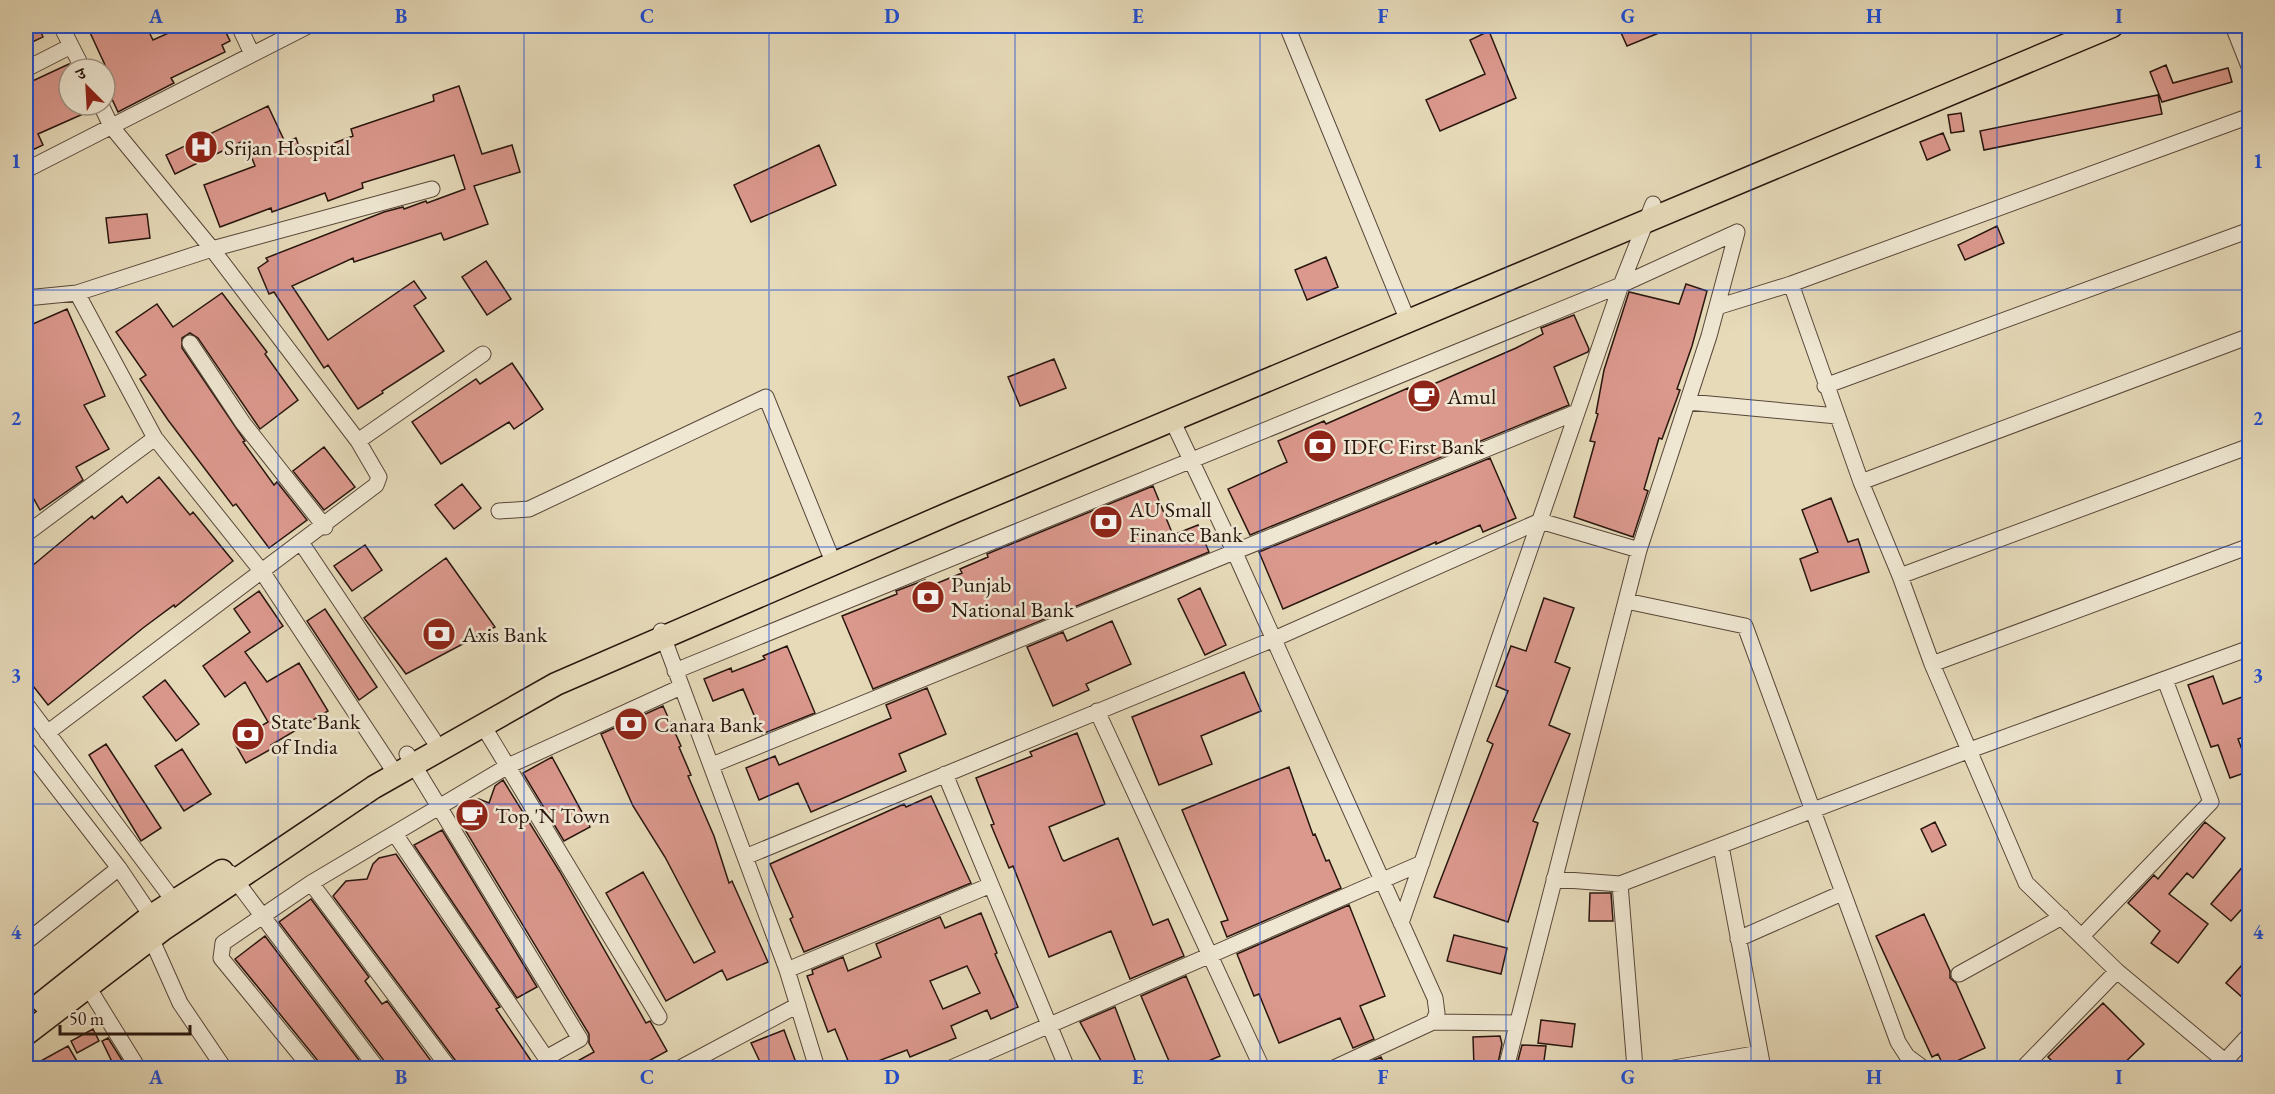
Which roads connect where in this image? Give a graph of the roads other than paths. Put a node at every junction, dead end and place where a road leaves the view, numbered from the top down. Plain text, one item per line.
1 (61, 26) edge
2 (239, 26) edge
3 (308, 26) edge
4 (1287, 26) edge
5 (2085, 26) edge
6 (2112, 26) edge
7 (2233, 26) edge
8 (71, 46) junction
9 (252, 54) junction
10 (77, 57) edge
11 (26, 69) edge
12 (2250, 69) edge
13 (2250, 116) edge
14 (106, 117) edge
15 (111, 126) junction
16 (26, 170) edge
17 (432, 189) dead end
18 (1651, 212) junction
19 (2250, 230) edge
20 (212, 249) junction
21 (1791, 284) junction
22 (1621, 285) junction
23 (77, 293) junction
24 (26, 298) edge
25 (1717, 307) junction
26 (1406, 317) junction
27 (2250, 336) edge
28 (190, 343) dead end
29 (483, 354) dead end
30 (1826, 386) junction
31 (1688, 402) junction
32 (1577, 412) junction
33 (1836, 416) junction
34 (1172, 420) junction
35 (155, 438) junction
36 (358, 441) junction
37 (2250, 446) edge
38 (1190, 461) junction
39 (1861, 482) junction
40 (499, 511) dead end
41 (1540, 521) junction
42 (28, 526) edge
43 (325, 527) junction
44 (302, 544) junction
45 (2250, 546) edge
46 (1639, 550) junction
47 (829, 552) junction
48 (1235, 553) junction
49 (263, 573) junction
50 (1900, 576) junction
51 (1626, 602) junction
52 (662, 632) junction
53 (1274, 639) junction
54 (2250, 648) edge
55 (1932, 664) junction
56 (675, 671) junction
57 (2165, 680) junction
58 (681, 687) junction
59 (26, 704) edge
60 (1097, 711) junction
61 (483, 724) junction
62 (47, 733) junction
63 (433, 739) junction
64 (26, 748) edge
65 (1970, 750) junction
66 (402, 764) junction
67 (712, 765) junction
68 (508, 766) junction
69 (945, 774) junction
70 (441, 806) junction
71 (1813, 812) junction
72 (395, 834) junction
73 (1721, 846) junction
74 (745, 857) junction
75 (1422, 863) junction
76 (119, 868) junction
77 (231, 874) junction
78 (1554, 879) junction
79 (1382, 881) junction
80 (311, 883) junction
81 (1620, 884) junction
82 (991, 885) junction
83 (1842, 893) junction
84 (179, 908) junction
85 (263, 917) junction
86 (2062, 917) junction
87 (1401, 923) junction
88 (155, 928) junction
89 (2082, 936) junction
90 (1738, 939) junction
91 (26, 942) edge
92 (1210, 956) junction
93 (787, 970) junction
94 (2117, 970) junction
95 (1959, 974) dead end
96 (88, 987) junction
97 (798, 1005) junction
98 (26, 1016) edge
99 (659, 1017) dead end
100 (1433, 1022) junction
101 (1517, 1023) junction
102 (1050, 1026) junction
103 (26, 1034) edge
104 (2250, 1034) edge
105 (1760, 1053) junction
106 (2229, 1065) edge
107 (138, 1068) edge
108 (224, 1068) edge
109 (311, 1068) edge
110 (377, 1068) edge
111 (449, 1068) edge
112 (680, 1068) edge
113 (817, 1068) edge
114 (951, 1068) edge
115 (1067, 1068) edge
116 (1262, 1068) edge
117 (1334, 1068) edge
118 (1506, 1068) edge
119 (1635, 1068) edge
120 (1674, 1068) edge
121 (1763, 1068) edge
122 (1923, 1068) edge
123 (2023, 1068) edge

1 - 8 street
2 - 9 street
3 - 9 street
4 - 26 street
5 - 18 main road
6 - 18 main road
7 - 12 street
8 - 10 street
8 - 11 street
9 - 15 street
13 - 21 street
14 - 15 street
15 - 16 street
15 - 20 street
17 - 20 street
18 - 22 street
18 - 26 main road
19 - 30 street
20 - 23 street
20 - 36 street
21 - 25 street
21 - 30 street
22 - 25 street
22 - 32 street
22 - 38 street
23 - 24 street
23 - 35 street
25 - 31 street
26 - 34 main road
26 - 47 main road
27 - 39 street
28 - 43 street
29 - 36 street
30 - 33 street
31 - 33 street
31 - 46 street
32 - 41 street
32 - 48 street
33 - 39 street
34 - 38 street
34 - 52 main road
35 - 42 street
35 - 49 street
36 - 43 street
37 - 50 street
38 - 48 street
38 - 56 street
39 - 50 street
40 - 47 street
41 - 46 street
41 - 53 street
41 - 75 street
43 - 44 street
44 - 49 street
44 - 63 street
45 - 55 street
46 - 51 street
47 - 52 main road
48 - 53 street
48 - 67 street
49 - 62 street
49 - 66 street
50 - 55 street
51 - 71 street
51 - 78 street
52 - 56 street
52 - 61 main road
52 - 63 main road
53 - 60 street
53 - 79 street
54 - 57 street
55 - 65 street
56 - 58 street
57 - 65 street
57 - 89 street
58 - 67 street
58 - 68 street
59 - 62 street
60 - 69 street
60 - 92 street
61 - 66 main road
61 - 68 street
62 - 84 street
63 - 66 main road
64 - 76 street
65 - 71 street
65 - 86 street
66 - 70 street
66 - 77 main road
67 - 74 street
68 - 70 street
68 - 99 street
69 - 74 street
69 - 82 street
70 - 72 street
70 - 72 street
71 - 73 street
71 - 83 street
72 - 80 street
73 - 81 street
73 - 90 street
74 - 93 street
75 - 79 street
75 - 87 street
76 - 88 street
76 - 91 street
77 - 84 main road
77 - 85 street
78 - 81 street
78 - 101 street
79 - 87 street
79 - 92 street
80 - 85 street
80 - 111 street
81 - 119 street
82 - 93 street
82 - 102 street
83 - 90 street
83 - 122 street
84 - 88 main road
85 - 109 street
85 - 110 street
86 - 89 street
86 - 95 street
87 - 100 street
88 - 96 main road
88 - 98 main road
88 - 108 street
89 - 94 street
90 - 105 street
92 - 102 street
92 - 116 street
93 - 97 street
94 - 106 street
94 - 123 street
96 - 103 main road
96 - 107 street
97 - 112 street
97 - 113 street
100 - 101 street
100 - 117 street
101 - 118 street
102 - 114 street
102 - 115 street
104 - 106 street
105 - 120 street
105 - 121 street

